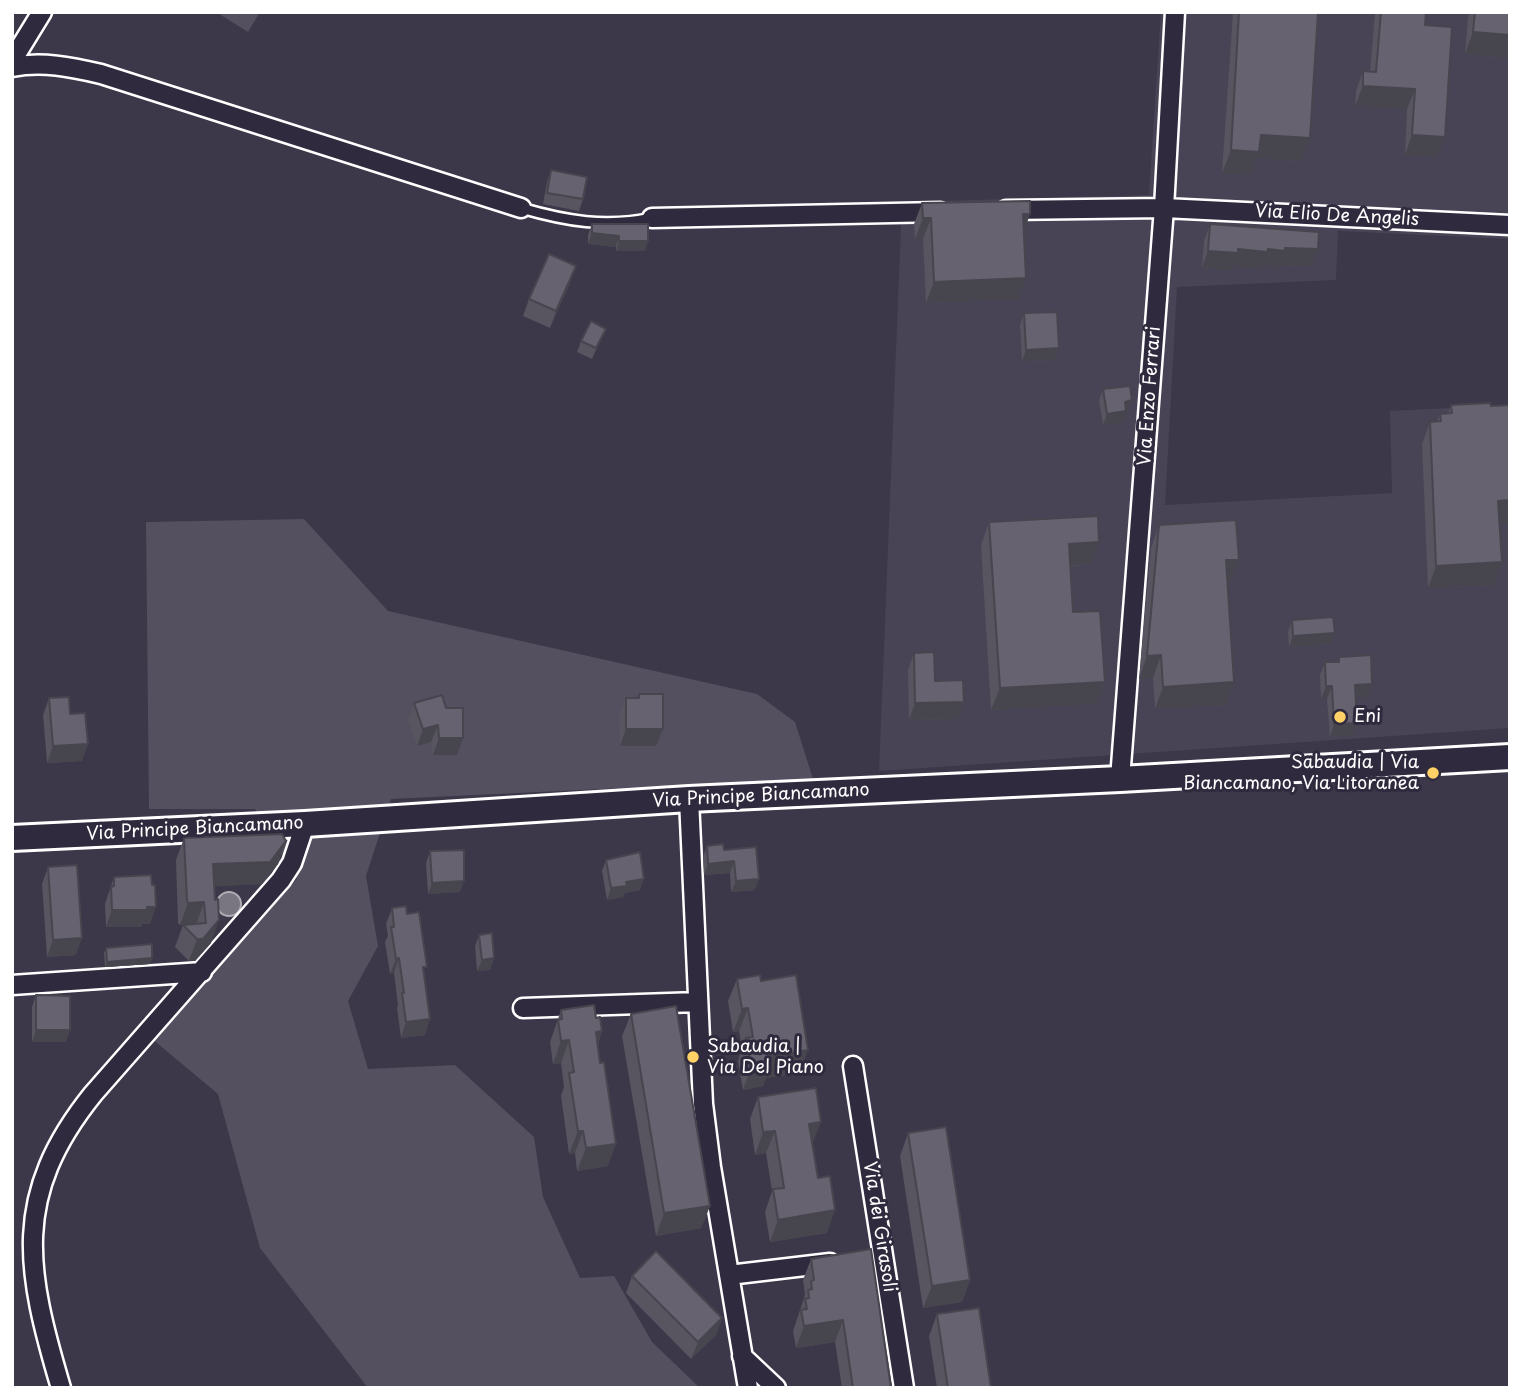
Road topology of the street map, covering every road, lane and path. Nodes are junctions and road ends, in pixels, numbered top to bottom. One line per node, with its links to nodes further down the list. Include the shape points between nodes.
1 (42, 12): 3 (street)
2 (1175, 12): 6 (street, Via Enzo Ferrari)
3 (12, 61)
4 (12, 67): 5 (street, via 58,65 101,74)
5 (521, 208): 9 (lane, via 595,225)
6 (1164, 208): 8 (street, Via Elio De Angelis); 10 (street, Via Elio De Angelis); 12 (street, Via Enzo Ferrari)
7 (957, 211): 9 (street)
8 (985, 211)
9 (652, 218)
10 (1510, 225)
11 (1510, 757): 12 (street, Via Principe Biancamano)
12 (1120, 779): 13 (street, Via Principe Biancamano)
13 (689, 799): 14 (street, Via Principe Biancamano); 19 (street)
14 (305, 824): 15 (street, Via Principe Biancamano); 16 (street, via 285,875)
15 (12, 838)
16 (202, 972): 17 (street); 21 (street)
17 (163, 976): 18 (street); 21 (street)
18 (12, 985)
19 (698, 1002): 20 (street); 24 (street, via 705,1124)
20 (523, 1008)
21 (169, 1009): 26 (street, via 78,1115 52,1155 40,1186 34,1280)
22 (853, 1066): 29 (street, Via dei Girasoli, via 877,1258)
23 (845, 1261): 24 (street)
24 (729, 1275): 25 (street)
25 (742, 1356): 27 (street); 28 (street)
26 (61, 1388)
27 (748, 1388)
28 (776, 1388)
29 (904, 1388)

